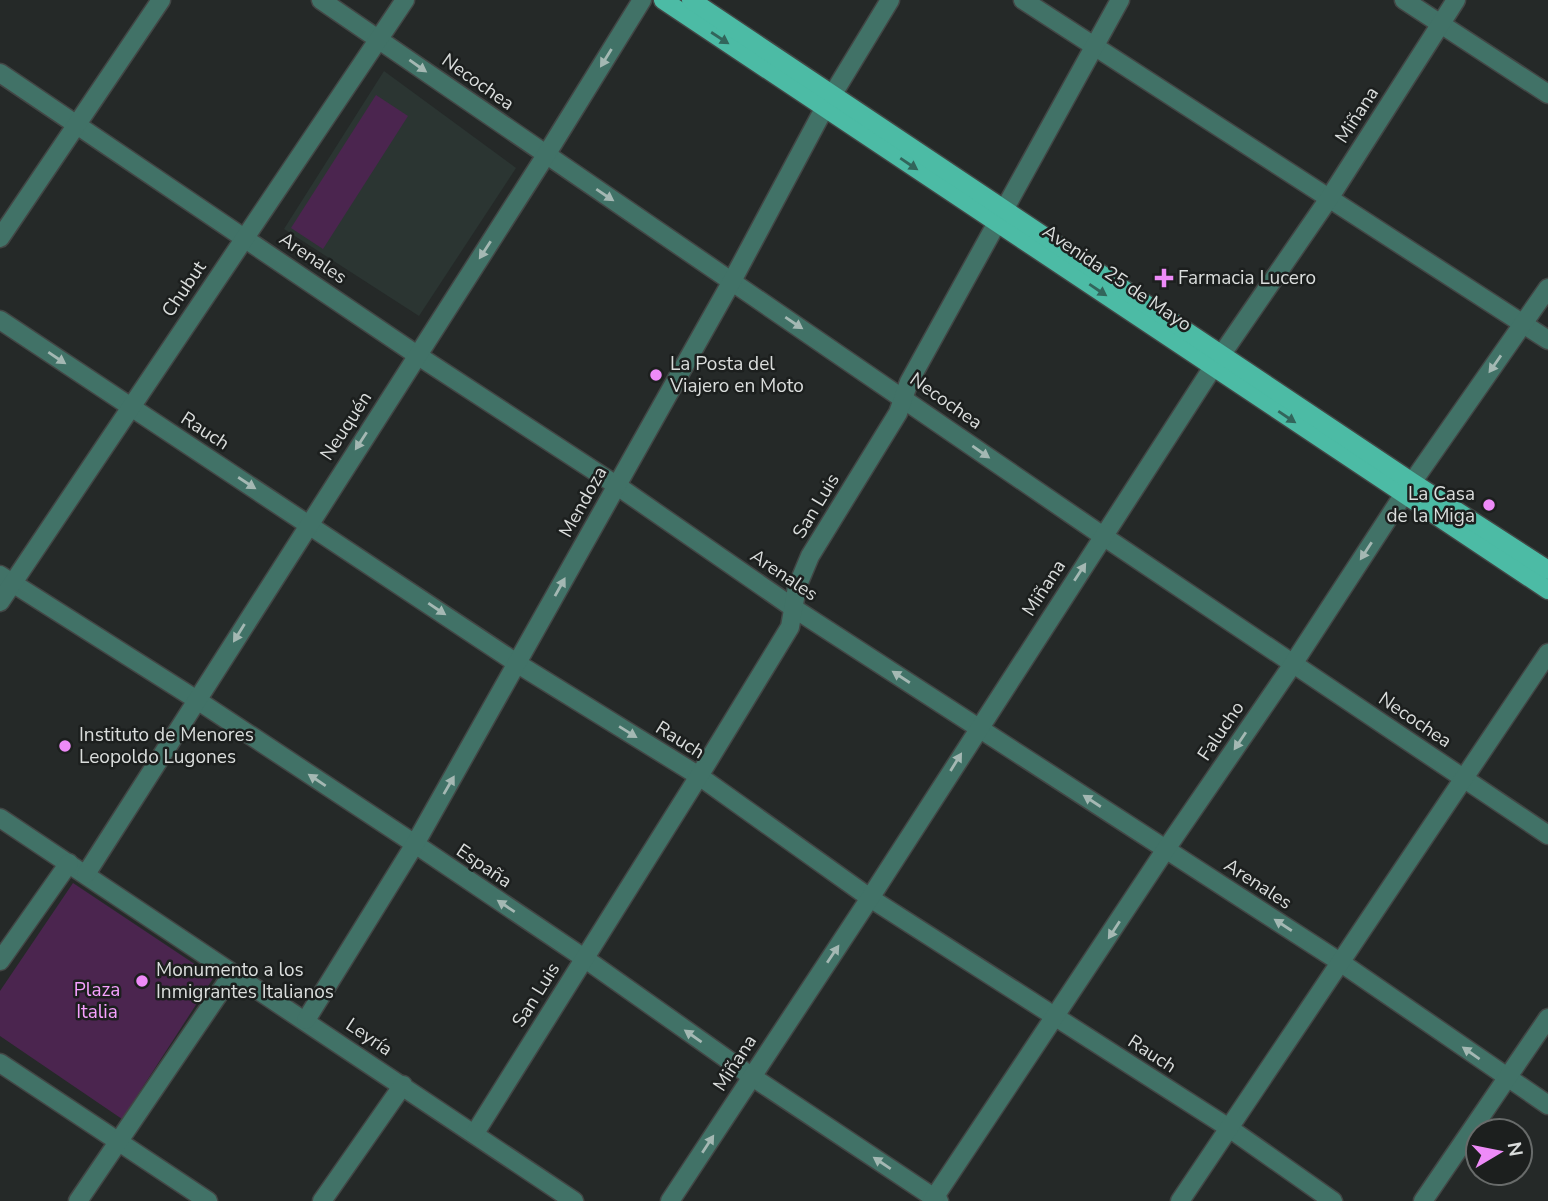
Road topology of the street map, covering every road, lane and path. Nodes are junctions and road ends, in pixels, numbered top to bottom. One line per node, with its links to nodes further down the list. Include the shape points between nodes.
1 (161, 0): 18 (street)
2 (321, 0): 13 (street, Necochea)
3 (405, 0): 13 (street, Chubut)
4 (642, 0): 19 (street, Neuquén, one-way to 19)
5 (663, 0): 17 (main road, Avenida 25 de Mayo, one-way to 17)
6 (691, 0): 17 (main road, Avenida 25 de Mayo)
7 (890, 0): 17 (street, Mendoza)
8 (1023, 0): 14 (street)
9 (1120, 0): 14 (street, San Luis)
10 (1404, 0): 12 (street)
11 (1456, 0): 12 (street, Miñana)
12 (1440, 24): 16 (street); 20 (street, Miñana)
13 (378, 38): 19 (street, Necochea, one-way to 19); 22 (street, Chubut)
14 (1093, 47): 20 (street); 21 (street, San Luis)
15 (0, 73): 18 (street, Arenales)
16 (1548, 94)
17 (829, 101): 21 (main road, Avenida 25 de Mayo); 24 (street, Mendoza)
18 (78, 124): 22 (street, Arenales); 23 (street)
19 (546, 155): 24 (street, Necochea, one-way to 24); 29 (street, Neuquén, one-way to 29)
20 (1330, 198): 27 (street); 30 (street, Miñana)
21 (1000, 214): 30 (main road, Avenida 25 de Mayo); 31 (street, San Luis)
22 (244, 237): 29 (street, Arenales); 32 (street, Chubut)
23 (0, 238)
24 (733, 281): 31 (street, Necochea, one-way to 31); 33 (street, Mendoza)
25 (1548, 288): 27 (street, Falucho)
26 (0, 320): 32 (street, Rauch, one-way to 32)
27 (1523, 324): 28 (street); 34 (street, Falucho, one-way to 34)
28 (1548, 340)
29 (417, 355): 33 (street, Arenales); 35 (street, Neuquén, one-way to 35)
30 (1217, 361): 34 (main road, Avenida 25 de Mayo); 36 (street, Miñana)
31 (903, 397): 36 (street, Necochea, one-way to 36); 41 (street, San Luis, via 898,413 810,556 797,587)
32 (131, 407): 35 (street, Rauch, one-way to 35); 38 (street, Chubut)
33 (616, 485): 41 (street, Arenales); 43 (street, Mendoza, one-way to 33)
34 (1408, 488): 37 (main road, Avenida 25 de Mayo); 39 (main road, Avenida 25 de Mayo); 44 (street, Falucho, one-way to 44)
35 (309, 523): 43 (street, Rauch, one-way to 43); 45 (street, Neuquén, one-way to 45)
36 (1103, 536): 44 (street, Necochea); 46 (street, Miñana, one-way to 36)
37 (1548, 570)
38 (6, 579): 40 (street, Chubut); 45 (street, España)
39 (1548, 590)
40 (0, 602)
41 (795, 609): 46 (street, Arenales, one-way to 41); 47 (street, San Luis, via 790,627)
42 (1548, 653): 48 (street)
43 (518, 664): 47 (street, Rauch, one-way to 47); 51 (street, Mendoza, one-way to 43)
44 (1293, 664): 48 (street, Necochea); 52 (street, Falucho, one-way to 52)
45 (197, 700): 51 (street, España, one-way to 45); 54 (street, Neuquén)
46 (978, 727): 52 (street, Arenales, one-way to 46); 55 (street, Miñana, one-way to 46)
47 (699, 776): 55 (street, Rauch); 56 (street, San Luis)
48 (1463, 778): 50 (street, Necochea); 58 (street)
49 (0, 818): 53 (street, Leyría)
50 (1548, 835)
51 (415, 844): 56 (street, España, one-way to 51); 62 (street, Mendoza)
52 (1166, 849): 58 (street, Arenales, one-way to 52); 60 (street, Falucho, one-way to 60)
53 (69, 863): 54 (street, Leyría); 57 (street)
54 (86, 874): 59 (street, Leyría)
55 (870, 898): 60 (street, Rauch); 64 (street, Miñana, one-way to 55)
56 (583, 958): 64 (street, España, one-way to 56); 69 (street, San Luis)
57 (0, 961)
58 (1340, 962): 65 (street, Arenales, one-way to 58); 68 (street)
59 (233, 973): 62 (street, Leyría); 70 (street)
60 (1056, 1017): 68 (street, Rauch); 71 (street, Falucho)
61 (1548, 1018): 65 (street)
62 (306, 1020): 66 (street, Leyría)
63 (0, 1063): 70 (street)
64 (751, 1076): 71 (street, España, one-way to 64); 76 (street, Miñana, one-way to 64)
65 (1507, 1078): 67 (street, Arenales); 79 (street)
66 (403, 1085): 69 (street, Leyría); 74 (street)
67 (1548, 1105)
68 (1229, 1128): 77 (street); 78 (street, Rauch)
69 (475, 1133): 75 (street, Leyría)
70 (119, 1140): 72 (street); 73 (street)
71 (935, 1200)
72 (78, 1201)
73 (208, 1201)
74 (322, 1201)
75 (574, 1201)
76 (670, 1201)
77 (1180, 1201)
78 (1334, 1201)
79 (1423, 1201)

